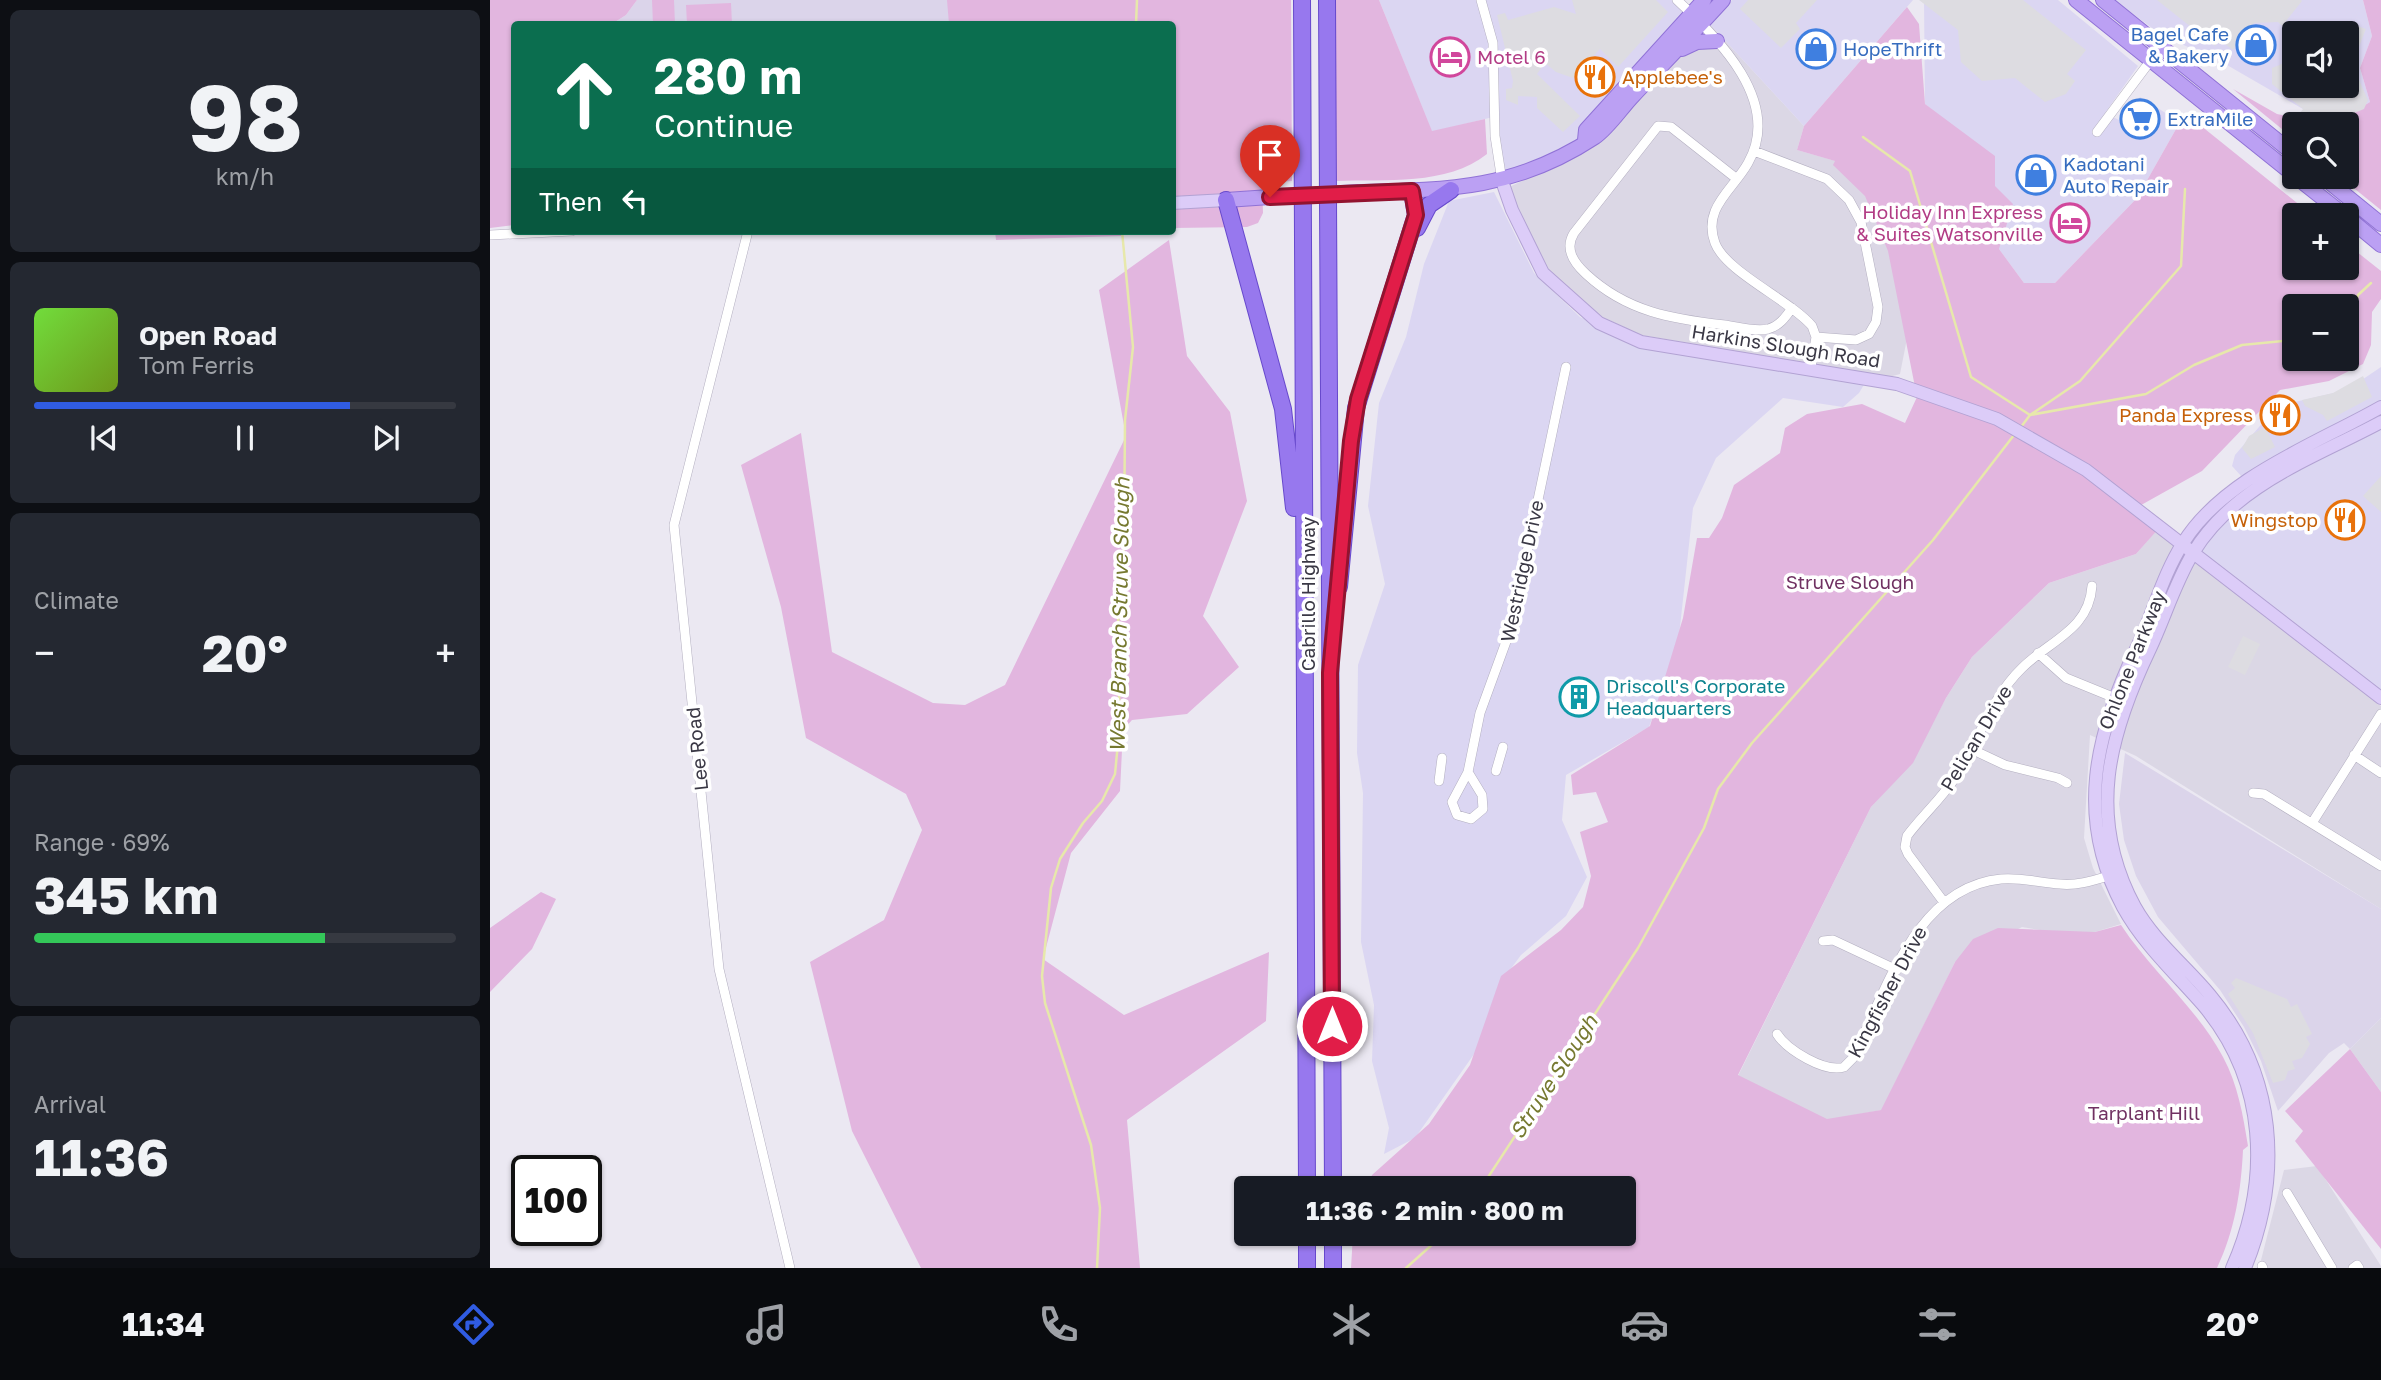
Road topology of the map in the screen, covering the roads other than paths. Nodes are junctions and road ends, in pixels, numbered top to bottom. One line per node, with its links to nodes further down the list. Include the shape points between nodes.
1 (1302, 0): 44 (highway, Cabrillo Highway)
2 (1327, 0): 46 (highway, Cabrillo Highway)
3 (1481, 0): 20 (street, via 1493,43 1495,136)
4 (1677, 0): 9 (street)
5 (1704, 0): 9 (main road)
6 (1723, 0): 9 (main road)
7 (2076, 0): 13 (main road)
8 (2103, 0): 11 (main road)
9 (1695, 19): 10 (street); 12 (main road); 15 (main road, via 1586,130)
10 (1717, 41): 12 (main road, via 1697,42); 17 (street, via 1736,63 1750,93 1758,128)
11 (2162, 47): 13 (street); 16 (main road)
12 (1674, 52): 15 (main road, via 1594,137)
13 (2151, 60): 14 (street); 18 (main road)
14 (2097, 132)
15 (1585, 140): 20 (main road)
16 (2282, 144)
17 (1754, 151): 19 (street); 36 (street, via 1827,178 1846,195 1861,222 1878,307 1876,322 1869,334 1856,340)
18 (2282, 166)
19 (1737, 179): 34 (street, via 1713,214 1715,243 1726,258); 34 (street, via 1671,127 1658,126 1574,233 1569,242 1571,256 1611,295 1662,316 1760,330 1778,324)
20 (1502, 181): 23 (main road); 37 (main road, Harkins Slough Road, via 1543,273 1599,323 1641,342)
21 (2311, 189): 27 (main road)
22 (2338, 189): 28 (main road)
23 (1451, 190): 24 (main road); 35 (highway, via 1429,205 1420,219)
24 (1412, 191): 25 (main road, bridge); 35 (highway, via 1416,215)
25 (1226, 200): 26 (main road); 44 (highway, via 1285,420)
26 (1176, 203)
27 (2329, 203)
28 (2381, 224)
29 (2359, 227): 33 (main road)
30 (511, 234): 31 (street)
31 (490, 235)
32 (747, 235): 71 (street, Lee Road, via 674,525 719,969)
33 (2381, 245)
34 (1792, 308): 36 (street, via 1809,323)
35 (1387, 313): 46 (highway, via 1353,419)
36 (1816, 337): 37 (street)
37 (1811, 367): 41 (main road, Harkins Slough Road, via 1897,384 1966,407 2087,470)
38 (1566, 368): 55 (street, Westridge Drive, via 1511,628 1480,713)
39 (2381, 407): 41 (main road, Ohlone Parkway, via 2248,479 2225,496)
40 (2381, 422): 42 (main road, Ohlone Parkway, via 2255,487)
41 (2183, 542): 42 (main road, Harkins Slough Road); 48 (main road, Ohlone Parkway, via 2165,576)
42 (2194, 551): 47 (main road, Harkins Slough Road); 48 (main road, Ohlone Parkway)
43 (2092, 586): 45 (street, Pelican Drive, via 2091,604 2082,618)
44 (1305, 638): 67 (highway, Cabrillo Highway)
45 (2038, 653): 48 (street, via 2066,678); 51 (street, Pelican Drive, via 2003,689)
46 (1330, 673): 68 (highway, Cabrillo Highway)
47 (2381, 698)
48 (2119, 700): 62 (main road, Ohlone Parkway, via 2108,784)
49 (2381, 714): 52 (street)
50 (1503, 747): 54 (street)
51 (1971, 749): 58 (street, via 2005,765); 63 (street, Pelican Drive, via 1949,787 1906,839 1908,854)
52 (2354, 755): 56 (street); 60 (street)
53 (1442, 758): 57 (street)
54 (1496, 771)
55 (1468, 772): 55 (street, Westridge Drive, via 1452,802 1457,815 1471,819 1484,802)
56 (2381, 773)
57 (1439, 781)
58 (2067, 783)
59 (2253, 793): 60 (street, via 2264,794)
60 (2312, 823): 61 (street)
61 (2381, 866)
62 (2115, 874): 63 (street, Kingfisher Drive, via 2062,885 2001,878 1963,889); 73 (main road, Ohlone Parkway, via 2140,934 2213,1018 2248,1082 2259,1138 2253,1209); 74 (main road, Ohlone Parkway, via 2141,915 2227,1018 2257,1077 2268,1126 2270,1167 2263,1220)
63 (1943, 901): 65 (street, Kingfisher Drive, via 1924,920)
64 (1823, 941): 65 (street, via 1833,940)
65 (1897, 970): 66 (street, Kingfisher Drive, via 1844,1068 1828,1067 1783,1044)
66 (1777, 1034)
67 (1307, 1176)
68 (1333, 1176)
69 (2287, 1193): 75 (street)
70 (1333, 1246): 72 (highway)
71 (790, 1268)
72 (1333, 1268)
73 (2232, 1268)
74 (2245, 1268)
75 (2332, 1268)
76 (2353, 1268): 77 (street)
77 (2359, 1268)

